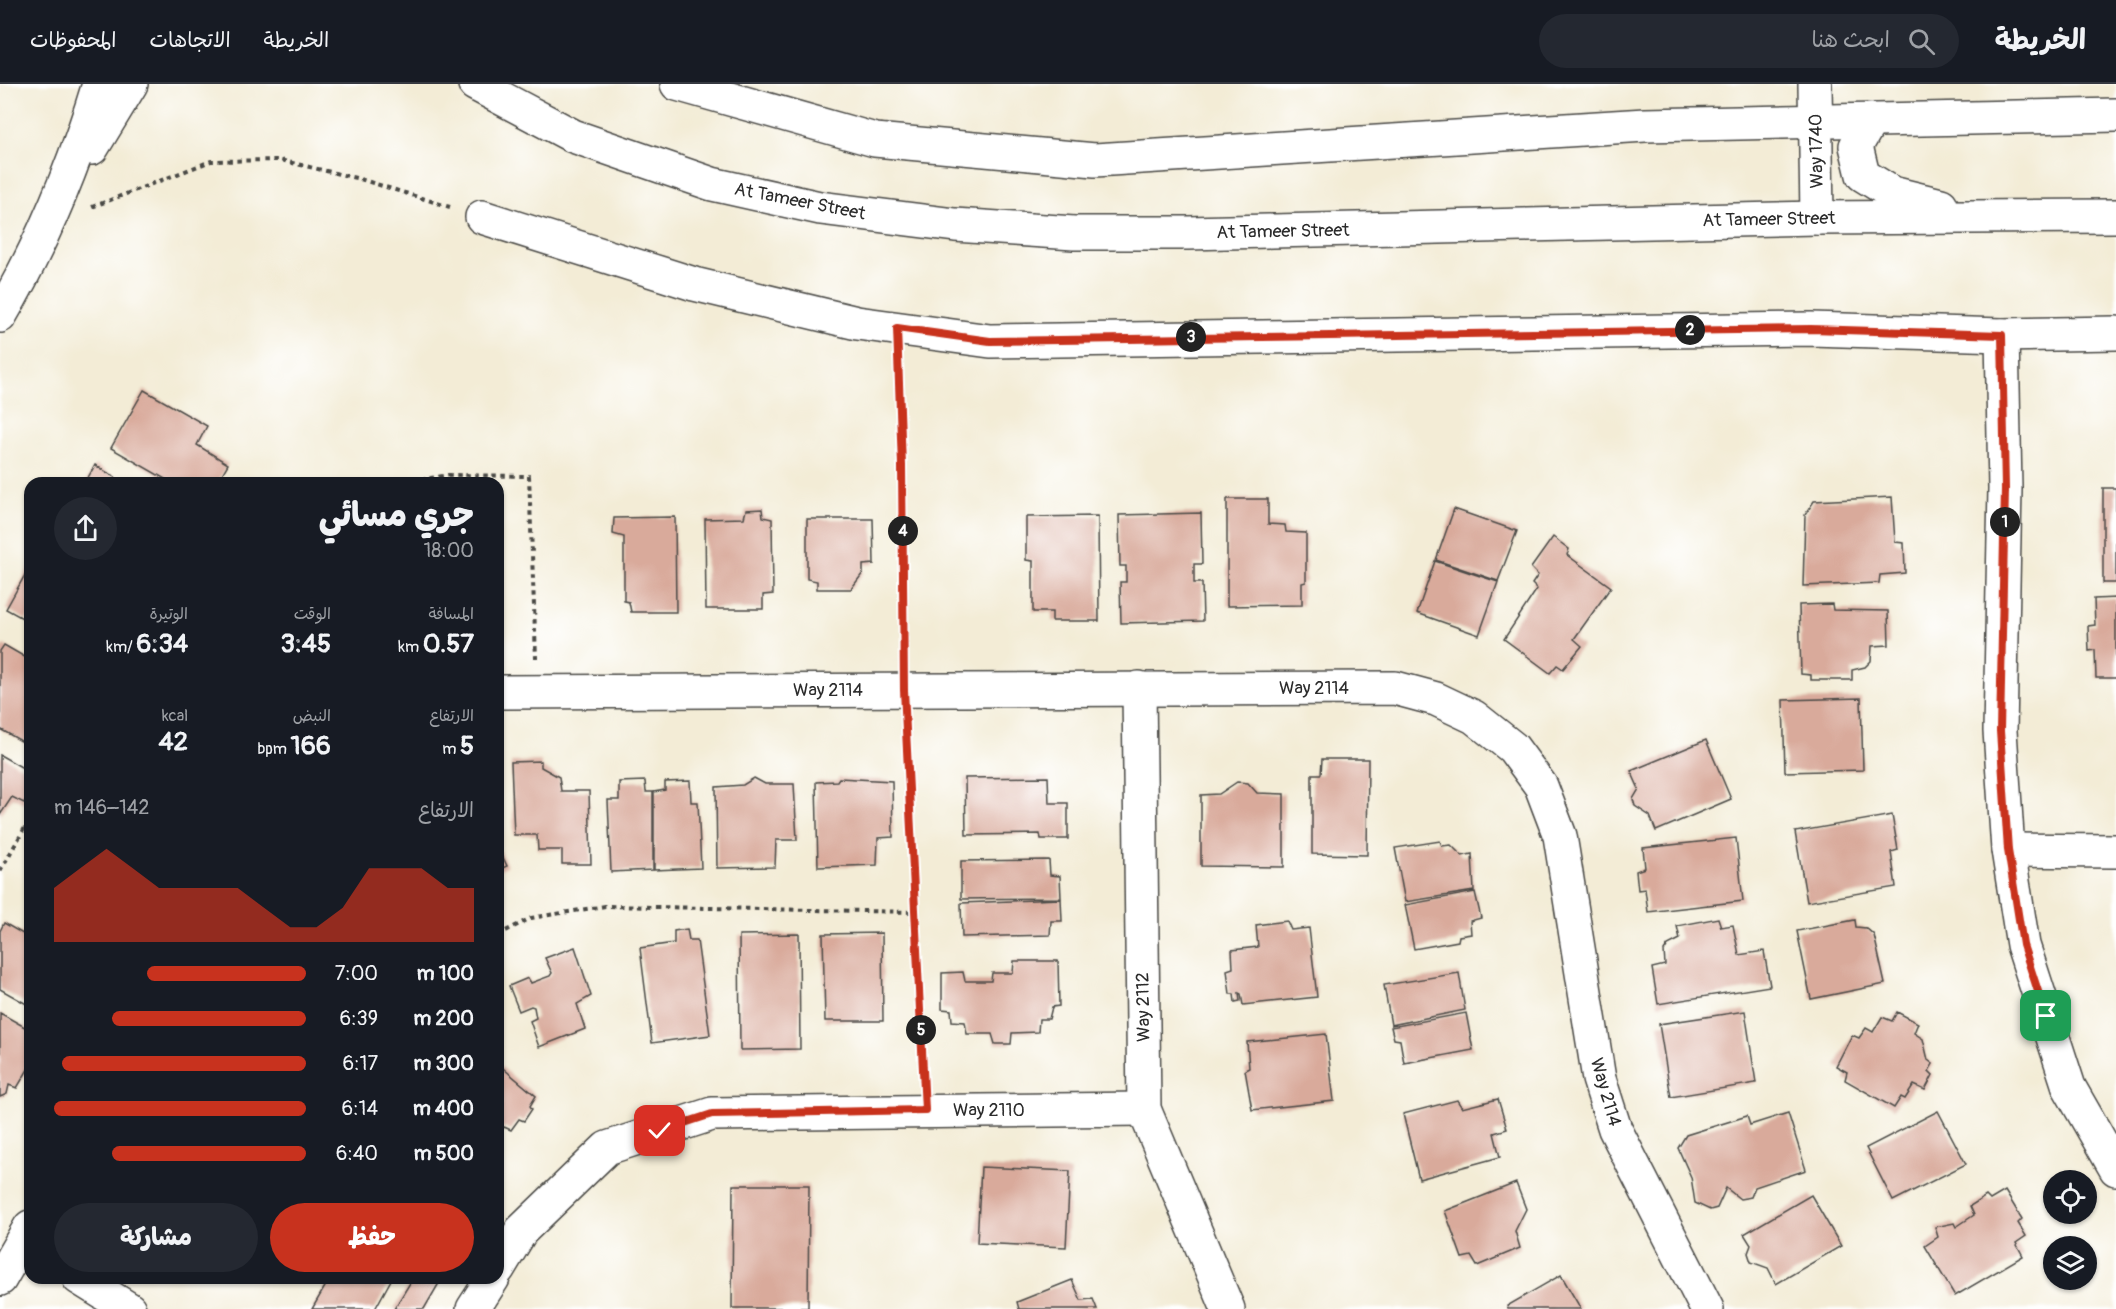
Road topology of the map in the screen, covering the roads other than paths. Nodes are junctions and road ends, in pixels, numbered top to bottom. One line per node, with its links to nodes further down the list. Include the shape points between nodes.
1 (99, 84): 13 (street)
2 (131, 84): 13 (street)
3 (475, 84): 12 (street, At Tameer Street, via 573,136 712,184 820,208 955,225 1074,233 1188,233)
4 (677, 84): 8 (street, via 875,140 1095,160 1645,126)
5 (1815, 84): 8 (street, Way 1740)
6 (2116, 115): 7 (street)
7 (1870, 120): 8 (street); 11 (street, via 1856,146 1863,175 1892,193 1929,200)
8 (1816, 121): 12 (street, Way 1740)
9 (2116, 216): 11 (street, At Tameer Street)
10 (482, 217): 16 (street, via 694,284 857,322 990,341 1811,329)
11 (1974, 217): 12 (street, At Tameer Street)
12 (1817, 218)
13 (46, 224): 14 (street)
14 (2, 308)
15 (2116, 333): 16 (street)
16 (2002, 335): 19 (street, via 2005,489 2000,731)
17 (1138, 688): 18 (street, Way 2114); 21 (street, Way 2112); 31 (street, Way 2114, via 1395,688 1436,699 1474,717 1513,748 1541,786 1560,836 1599,1079 1616,1129)
18 (504, 692)
19 (2008, 850): 20 (street); 22 (street, via 2023,945 2069,1087)
20 (2116, 851)
21 (1144, 1109): 24 (street, Way 2110, via 712,1114 607,1148 521,1231); 30 (street, Way 2112)
22 (2116, 1169)
23 (24, 1243): 25 (street)
24 (504, 1259)
25 (0, 1279)
26 (89, 1284): 28 (street)
27 (489, 1284): 29 (street)
28 (129, 1309)
29 (473, 1309)
30 (1228, 1309)
31 (1707, 1309)

